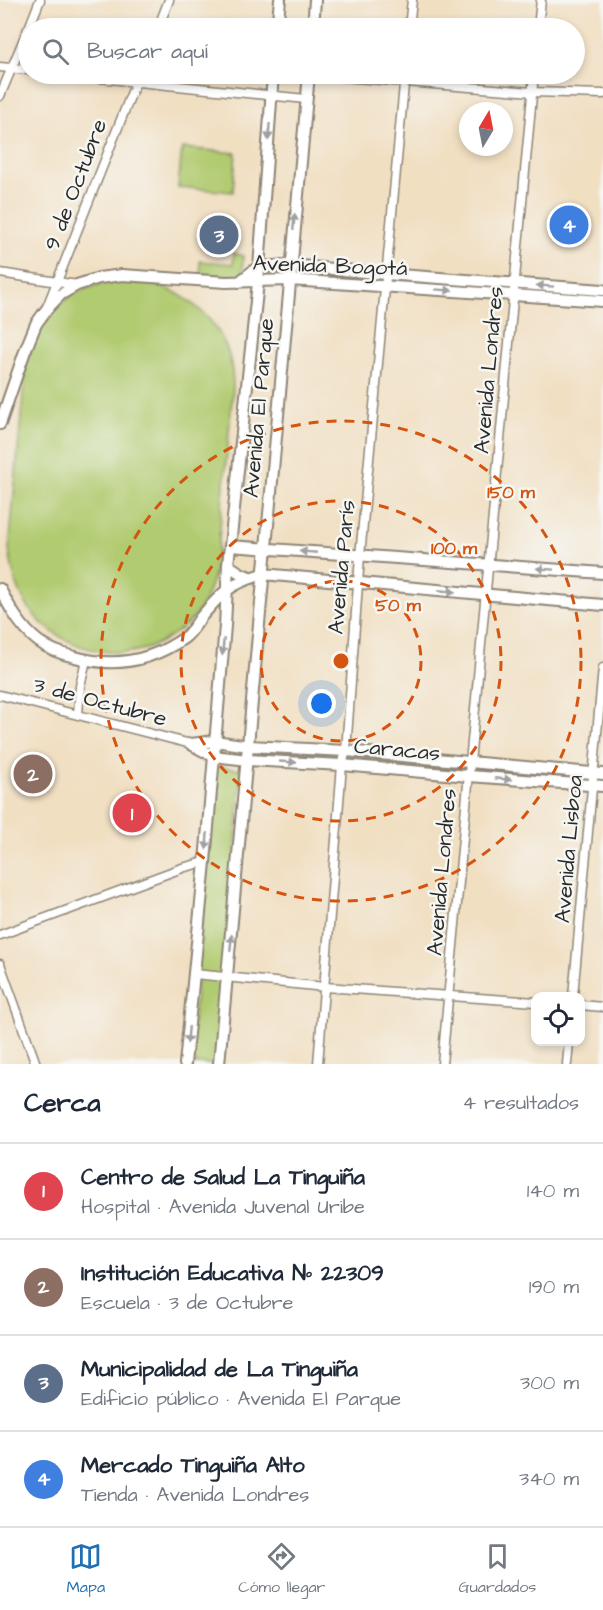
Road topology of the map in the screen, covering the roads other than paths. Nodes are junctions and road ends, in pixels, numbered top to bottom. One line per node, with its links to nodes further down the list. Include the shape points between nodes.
1 (40, 0): 7 (street)
2 (169, 0): 8 (street)
3 (280, 0): 9 (street)
4 (315, 0): 10 (street)
5 (412, 0): 11 (street)
6 (541, 0): 12 (street)
7 (33, 18)
8 (162, 18)
9 (278, 18)
10 (314, 18)
11 (410, 18)
12 (539, 18)
13 (18, 54): 15 (street)
14 (0, 67): 15 (street)
15 (12, 68): 16 (street); 27 (street)
16 (18, 69)
17 (135, 84): 34 (street, 9 de Octubre)
18 (185, 84): 26 (street)
19 (273, 84): 26 (street, Avenida El Parque)
20 (307, 84): 28 (street, Avenida El Parque)
21 (403, 84): 32 (street, Avenida París)
22 (459, 84): 24 (street)
23 (533, 84): 24 (street, Avenida Londres)
24 (532, 92): 25 (street); 39 (street, Avenida Londres)
25 (603, 94)
26 (272, 95): 28 (street); 30 (street, Avenida El Parque, one-way to 30)
27 (0, 96)
28 (306, 99): 29 (street, Avenida El Parque, one-way to 28)
29 (294, 266): 30 (street, Avenida Bogotá); 32 (street, Avenida Bogotá); 33 (street, Avenida El Parque)
30 (258, 267): 35 (street); 36 (street, Avenida El Parque)
31 (0, 273): 34 (street)
32 (386, 274): 38 (street, Avenida París); 39 (street, Avenida Bogotá)
33 (290, 280): 36 (street, Avenida Bogotá); 38 (street, Avenida Bogotá); 45 (street, Avenida El Parque)
34 (57, 281): 37 (street); 42 (street, 9 de Octubre)
35 (239, 282): 36 (street, Avenida Bogotá); 37 (street, Avenida Bogotá, via 122,275)
36 (258, 282): 44 (street, Avenida El Parque)
37 (77, 285): 42 (street, Avenida Bogotá)
38 (385, 286): 39 (street, Avenida Bogotá, one-way to 39); 46 (street, Avenida París)
39 (514, 290): 40 (street, Avenida Bogotá, one-way to 39); 41 (street, Avenida Bogotá); 48 (street, Avenida Londres)
40 (603, 290)
41 (603, 301)
42 (46, 310): 43 (street, Avenida Bogotá, via 25,351)
43 (0, 424)
44 (230, 546): 45 (street); 47 (street, Avenida El Parque)
45 (266, 548): 46 (street, one-way to 45); 50 (street, Avenida El Parque)
46 (360, 556): 48 (street); 52 (street, Avenida París)
47 (228, 565): 51 (street); 53 (street, Avenida El Parque)
48 (488, 565): 49 (street, one-way to 48); 55 (street, Avenida Londres)
49 (603, 573)
50 (263, 574): 51 (street); 52 (street); 65 (street, Avenida El Parque)
51 (252, 578): 53 (street)
52 (358, 582): 55 (street, one-way to 55); 66 (street, Avenida París)
53 (227, 588): 57 (street); 58 (street, Avenida El Parque)
54 (0, 589): 59 (street, via 19,622 37,640 65,655)
55 (486, 594): 56 (street); 69 (street, Avenida Londres)
56 (603, 604)
57 (201, 617): 58 (street, via 218,620); 59 (street, via 186,637 144,658 105,663)
58 (225, 626): 63 (street, Avenida El Parque, one-way to 63)
59 (86, 660): 62 (street)
60 (603, 668): 71 (street, Avenida Lisboa)
61 (0, 695): 62 (street, 3 de Octubre)
62 (78, 715): 64 (street, 3 de Octubre)
63 (215, 741): 64 (street); 65 (street); 67 (street, Avenida El Parque)
64 (191, 744): 67 (street, Caracas)
65 (249, 746): 66 (street); 68 (street, Avenida El Parque)
66 (346, 751): 69 (street); 70 (street, Avenida París)
67 (213, 756): 68 (street, Caracas); 74 (street, Avenida El Parque, one-way to 74)
68 (248, 760): 70 (street, Caracas, one-way to 70); 78 (street, Avenida El Parque, one-way to 68)
69 (470, 762): 71 (street); 72 (street, Avenida Londres)
70 (342, 765): 72 (street, Caracas); 79 (street, Avenida París)
71 (598, 773): 73 (street, Avenida Lisboa)
72 (469, 776): 73 (street, Caracas, one-way to 73); 81 (street, Avenida Londres)
73 (598, 786): 80 (street, Avenida Lisboa)
74 (205, 862): 75 (street); 77 (street, Avenida El Parque)
75 (0, 935)
76 (0, 964): 86 (street)
77 (194, 974): 78 (street); 87 (street, Avenida El Parque, one-way to 87)
78 (227, 978): 79 (street); 88 (street, Avenida El Parque)
79 (325, 987): 81 (street); 89 (street, Avenida París)
80 (573, 992)
81 (448, 997): 82 (street); 90 (street, Avenida Londres)
82 (531, 1002)
83 (585, 1005): 84 (street)
84 (603, 1007)
85 (569, 1046): 91 (street)
86 (36, 1064)
87 (185, 1064)
88 (219, 1064)
89 (318, 1064)
90 (442, 1064)
91 (567, 1064)

